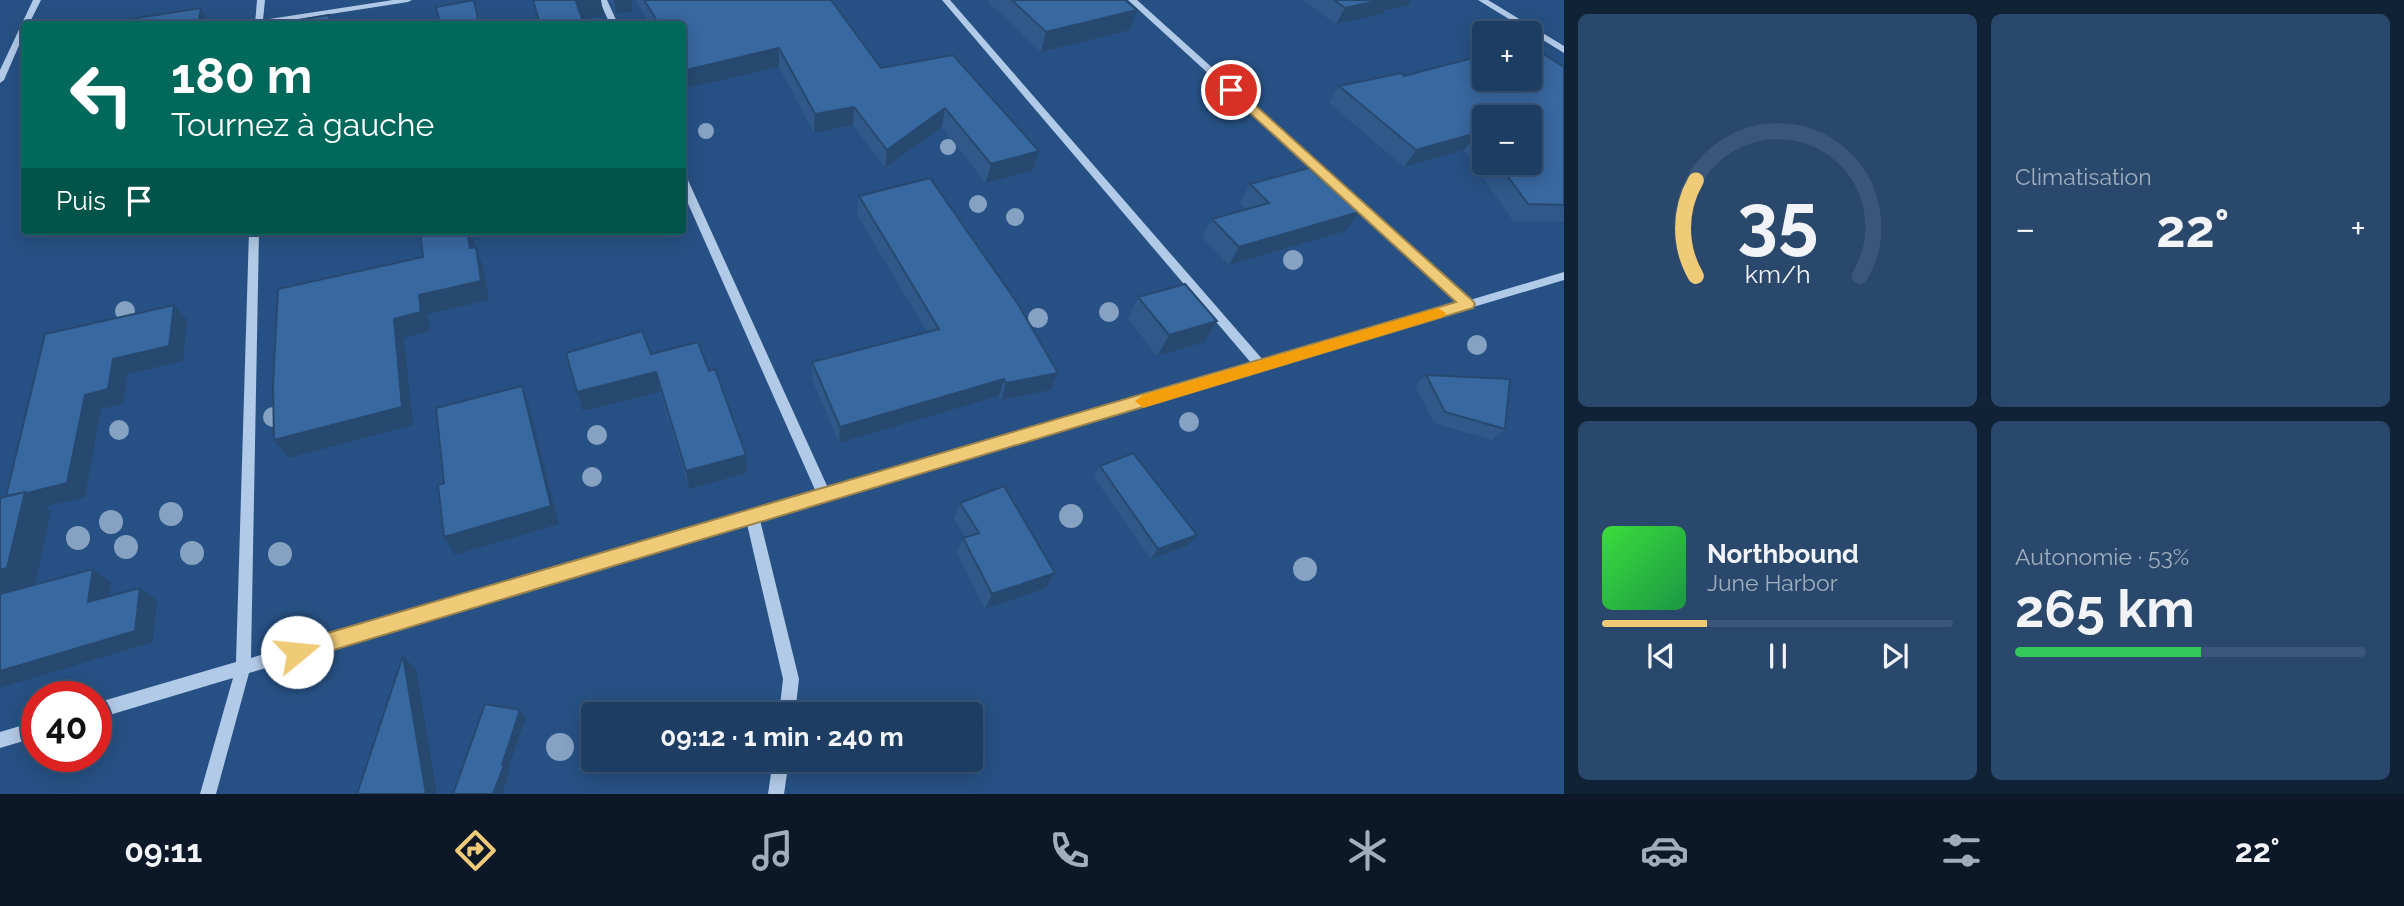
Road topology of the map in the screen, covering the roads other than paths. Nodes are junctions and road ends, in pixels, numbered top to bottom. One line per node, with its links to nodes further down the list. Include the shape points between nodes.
1 (37, 0): 8 (street)
2 (261, 0): 9 (street)
3 (408, 0): 10 (street)
4 (603, 0): 11 (street)
5 (946, 0): 19 (street)
6 (1132, 0): 18 (street)
7 (1482, 0): 13 (street)
8 (27, 21)
9 (260, 21)
10 (278, 21)
11 (613, 21)
12 (21, 34): 14 (street)
13 (1564, 50)
14 (0, 80)
15 (686, 187): 20 (street)
16 (254, 235): 22 (street)
17 (1564, 276): 18 (street)
18 (1468, 304): 19 (street)
19 (1261, 366): 20 (street)
20 (824, 495): 21 (street)
21 (752, 516): 22 (street); 23 (street, via 791,679)
22 (243, 668): 24 (street); 28 (street)
23 (788, 702)
24 (112, 706)
25 (21, 734): 26 (street)
26 (0, 740)
27 (779, 772): 29 (street)
28 (208, 794)
29 (776, 794)

